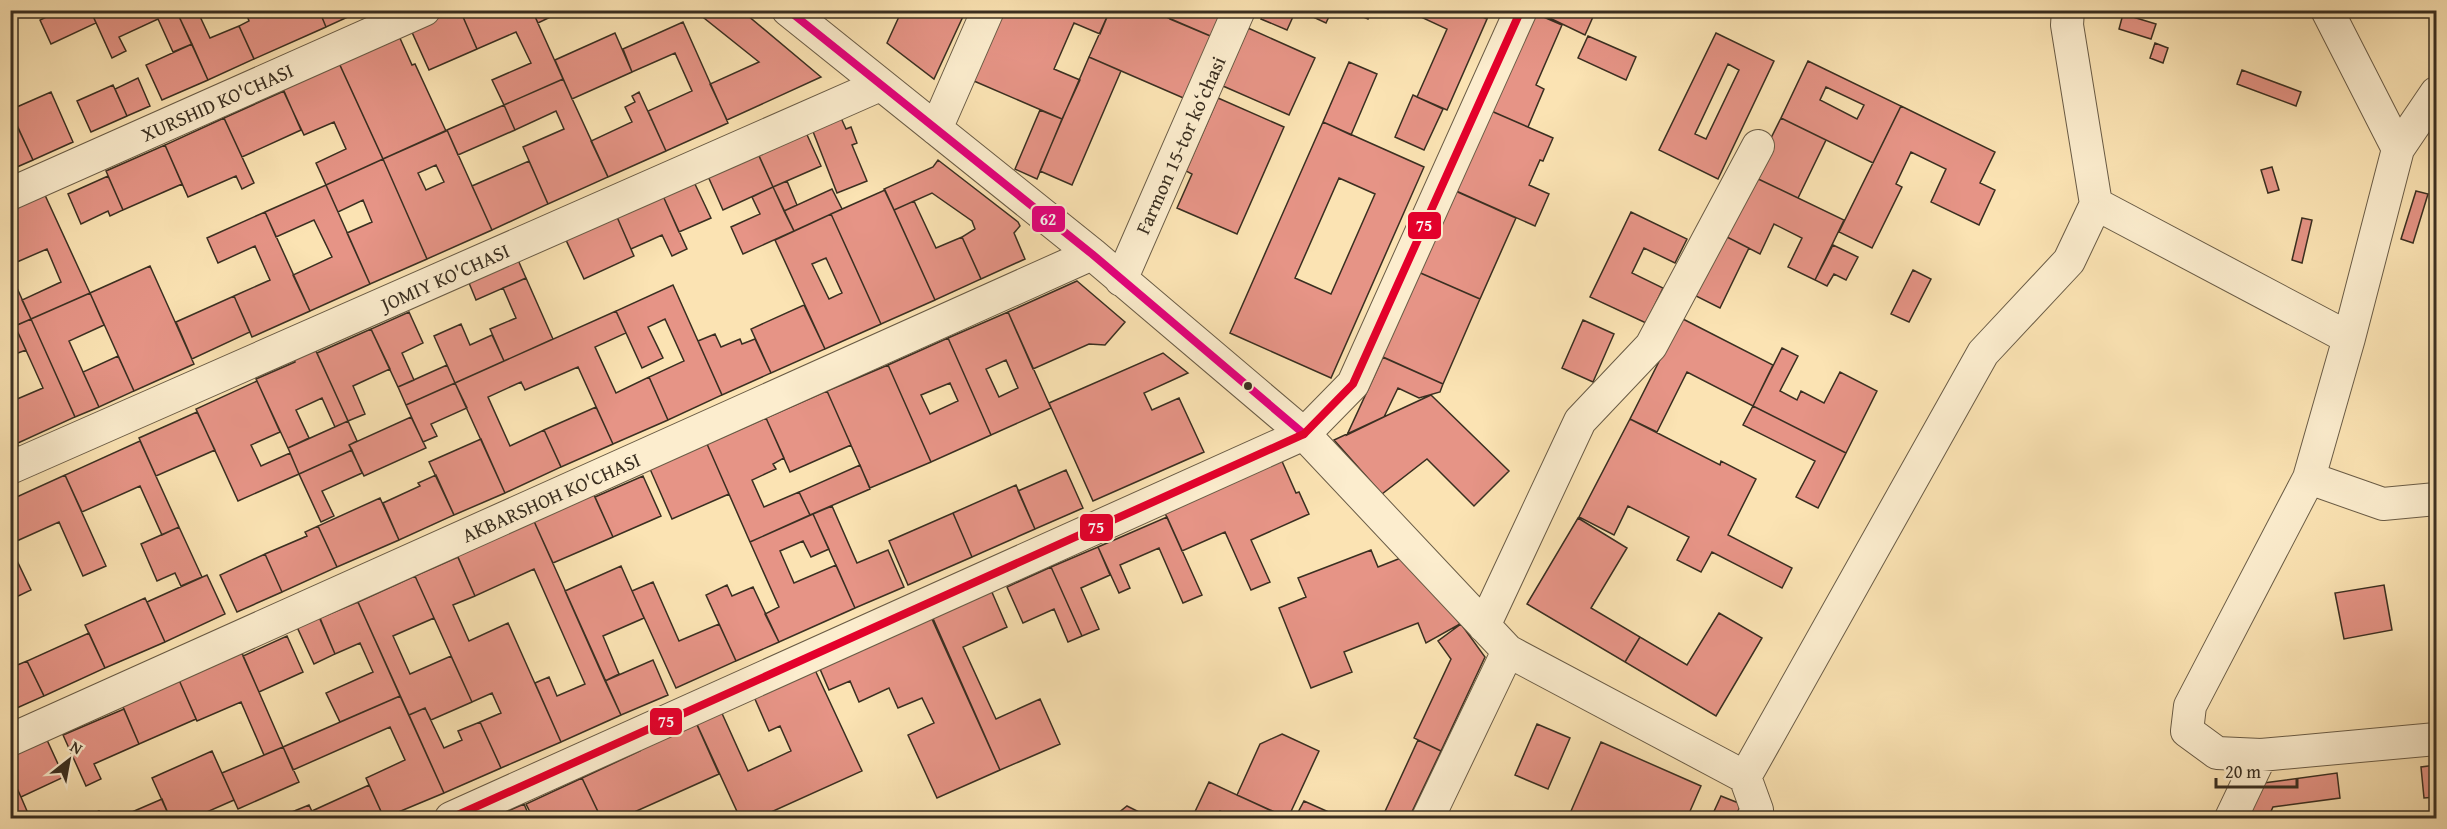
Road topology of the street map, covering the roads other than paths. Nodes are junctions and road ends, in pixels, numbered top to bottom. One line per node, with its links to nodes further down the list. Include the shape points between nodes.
1 (424, 10): 13 (street, XURSHID KO'CHASI)
2 (788, 10): 8 (street)
3 (988, 10): 10 (street)
4 (1239, 10): 16 (street, Farmon 15-tor koʻchasi)
5 (1521, 10): 18 (street, via 1353,384)
6 (2068, 10): 14 (street, via 2067,25)
7 (2327, 10): 12 (street)
8 (880, 85): 10 (street); 19 (street, JOMIY KO'CHASI)
9 (2436, 93): 12 (street)
10 (936, 129): 15 (street)
11 (1758, 146): 22 (street, via 1651,346 1580,422)
12 (2398, 149): 17 (street)
13 (10, 194)
14 (2096, 204): 17 (street); 27 (street, via 2069,261 1983,353)
15 (1092, 254): 16 (street); 25 (street, AKBARSHOH KO'CHASI)
16 (1122, 280): 18 (street)
17 (2349, 338): 20 (street)
18 (1304, 434): 22 (street); 28 (street)
19 (10, 468)
20 (2309, 478): 21 (street, via 2383,504); 26 (street, via 2190,706 2187,731 2217,753)
21 (2436, 499)
22 (1484, 626): 23 (street)
23 (1508, 651): 27 (street); 29 (street)
24 (2436, 739): 26 (street)
25 (10, 740)
26 (2261, 755): 31 (street)
27 (1745, 777): 30 (street, via 1757,810)
28 (451, 819)
29 (1428, 819)
30 (1753, 819)
31 (2231, 819)

